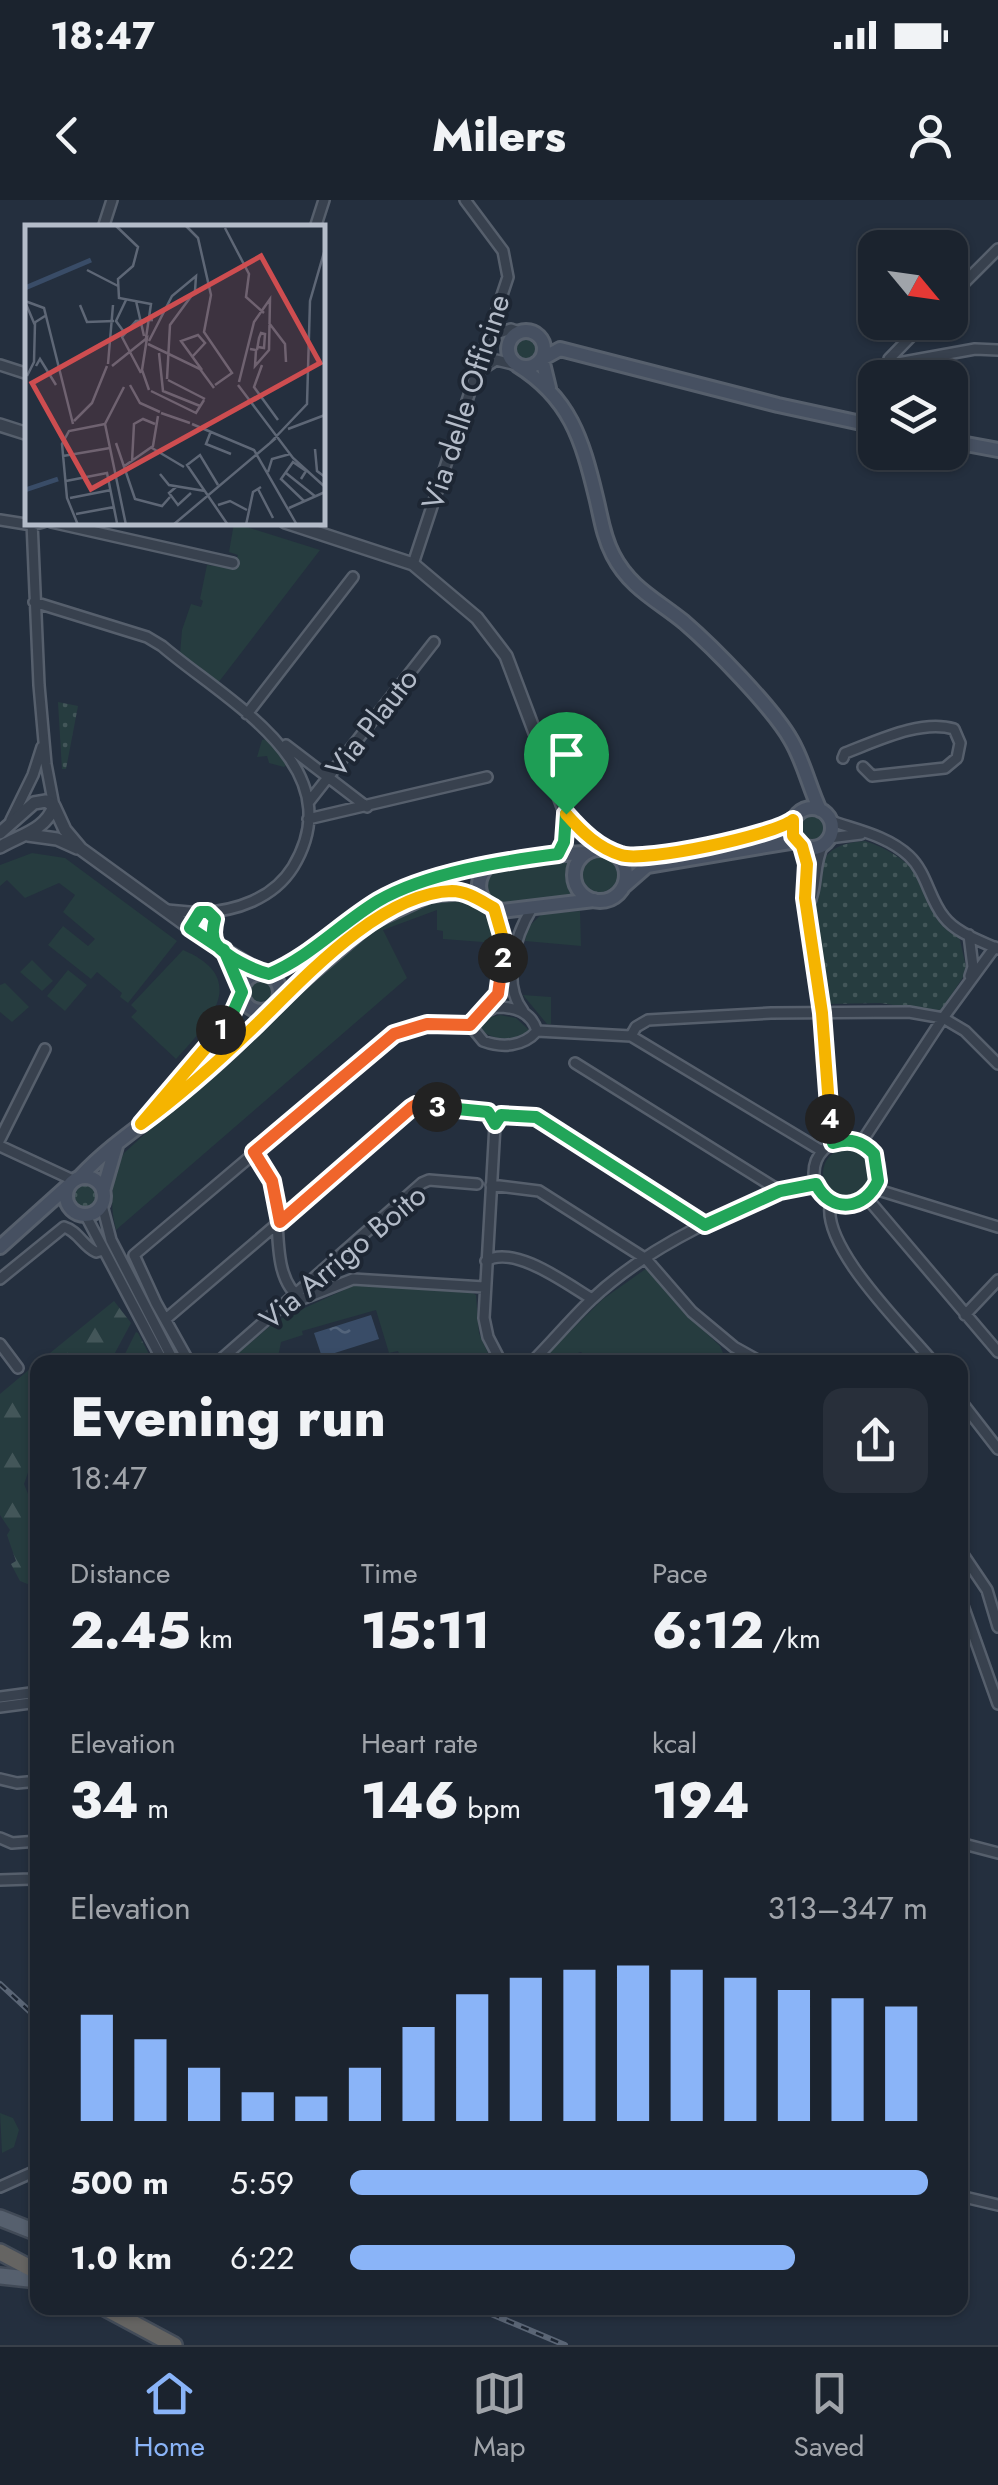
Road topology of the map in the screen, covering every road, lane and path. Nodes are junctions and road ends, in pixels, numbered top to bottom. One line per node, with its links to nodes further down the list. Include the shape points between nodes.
1 (112, 200): 4 (street)
2 (324, 200): 5 (street)
3 (465, 200): 8 (street, Via delle Officine, via 503,250 508,278)
4 (103, 225)
5 (316, 225)
6 (998, 249): 7 (street)
7 (968, 279)
8 (497, 313): 9 (street); 11 (street, Via delle Officine)
9 (515, 330): 10 (main road); 11 (street); 18 (main road, via 508,345)
10 (539, 336): 14 (main road); 15 (main road)
11 (488, 340): 18 (street); 21 (street, Via delle Officine)
12 (907, 340): 16 (street)
13 (998, 350): 17 (street)
14 (575, 352): 15 (main road, via 560,349); 23 (main road)
15 (542, 358): 18 (main road, via 533,366); 22 (main road)
16 (888, 360)
17 (914, 360)
18 (511, 363): 21 (street, via 489,362); 22 (main road)
19 (0, 364): 20 (street)
20 (25, 373)
21 (475, 378): 34 (street, Via delle Officine)
22 (550, 390): 43 (main road, via 578,432 603,534 624,574 684,622 763,703 789,735)
23 (858, 422)
24 (0, 425): 25 (street)
25 (25, 433)
26 (968, 444): 27 (main road)
27 (998, 450)
28 (0, 520): 29 (street)
29 (25, 522)
30 (36, 525): 36 (street)
31 (64, 525): 33 (street)
32 (295, 525): 34 (street)
33 (232, 563)
34 (412, 564): 50 (street, via 477,618 506,656)
35 (353, 577): 38 (street)
36 (34, 602): 38 (street, via 147,637); 40 (street)
37 (434, 642): 44 (street, Via Plauto)
38 (246, 714): 39 (street)
39 (275, 737): 44 (street); 46 (street, via 298,770)
40 (44, 740): 47 (street); 54 (street)
41 (842, 758): 42 (street, via 938,724 954,729 960,743 957,758 945,768 872,776)
42 (863, 767)
43 (805, 774): 49 (main road); 51 (main road)
44 (329, 777): 46 (street, Via Plauto); 48 (street)
45 (487, 777): 48 (street)
46 (308, 803): 52 (street)
47 (54, 806): 54 (street, via 34,803); 56 (street, via 50,818); 61 (street)
48 (367, 807): 52 (street)
49 (820, 810): 51 (main road); 53 (main road)
50 (566, 814): 60 (street); 62 (street)
51 (796, 816): 58 (main road, via 792,831); 64 (main road, via 773,832 643,858)
52 (308, 820): 70 (street, via 287,876 274,890)
53 (831, 821): 55 (street); 57 (main road)
54 (4, 829)
55 (849, 832): 57 (street); 76 (street, via 886,839 907,854 943,917)
56 (24, 835): 59 (street); 61 (street)
57 (826, 842): 58 (main road, via 812,848); 69 (street, via 815,861)
58 (799, 843): 66 (main road, via 647,866); 69 (street)
59 (0, 847)
60 (602, 848): 63 (main road); 64 (main road)
61 (80, 849): 72 (street)
62 (558, 854): 63 (main road); 65 (main road)
63 (585, 854): 67 (main road, via 574,875 580,891)
64 (617, 855): 66 (main road, via 626,870)
65 (489, 864): 68 (main road, via 478,887); 79 (main road, via 380,900 300,959)
66 (623, 887): 67 (main road, via 608,900)
67 (594, 900): 71 (main road)
68 (490, 906): 71 (main road); 82 (main road, via 450,891 398,907 371,922); 83 (street, via 504,948 498,994)
69 (808, 906): 84 (street)
70 (234, 908): 73 (street); 74 (street)
71 (532, 908): 85 (street, via 515,942 514,993)
72 (166, 910): 73 (street); 75 (street)
73 (204, 912): 74 (street); 75 (street)
74 (214, 923): 77 (street)
75 (190, 928): 77 (street)
76 (968, 935): 78 (street); 80 (street, via 973,967)
77 (220, 948): 79 (street); 81 (street)
78 (996, 948): 80 (street)
79 (266, 974): 81 (main road, via 249,978); 82 (main road, via 279,984)
80 (966, 986): 86 (street)
81 (242, 994): 82 (main road, via 253,1010); 93 (main road, via 230,1019)
82 (274, 1006): 93 (main road)
83 (486, 1010): 85 (street, via 511,1007); 87 (street)
84 (822, 1013): 86 (street); 89 (street, via 648,1020); 96 (street)
85 (524, 1014): 88 (street)
86 (943, 1018): 92 (street); 97 (street)
87 (470, 1025): 88 (street, via 476,1036 500,1046); 100 (street, via 427,1024 394,1034)
88 (537, 1031): 89 (street)
89 (631, 1036): 99 (street)
90 (45, 1049): 95 (street)
91 (575, 1063): 106 (street)
92 (998, 1063)
93 (141, 1124): 98 (main road)
94 (495, 1124): 104 (street); 111 (street, via 484,1112 416,1105); 113 (street, via 508,1113 536,1117)
95 (0, 1142): 101 (street)
96 (833, 1143): 97 (street); 99 (street)
97 (860, 1143): 105 (street, via 878,1163)
98 (116, 1146): 101 (main road); 107 (main road)
99 (822, 1151): 103 (street)
100 (254, 1152): 111 (street, via 272,1181); 125 (street, via 134,1255)
101 (74, 1181): 107 (main road, via 92,1178); 110 (main road, via 65,1197); 112 (main road)
102 (478, 1184): 122 (street, Via Arrigo Boito, via 422,1183)
103 (816, 1184): 106 (street); 109 (street)
104 (492, 1185): 117 (street, via 539,1192); 118 (street)
105 (875, 1189): 108 (street); 114 (street)
106 (780, 1191): 113 (street)
107 (102, 1198): 110 (main road); 129 (street, via 110,1240)
108 (867, 1198): 109 (street, via 846,1206); 124 (street)
109 (831, 1202): 135 (street, via 828,1218 841,1249)
110 (79, 1214): 112 (main road, via 57,1210); 116 (street)
111 (280, 1222): 122 (street, via 280,1264); 125 (street)
112 (30, 1223): 115 (main road)
113 (705, 1225): 117 (street)
114 (998, 1227)
115 (0, 1247)
116 (104, 1250): 119 (street, via 90,1249 64,1227); 128 (street)
117 (646, 1259): 123 (street); 134 (street, via 692,1312)
118 (486, 1261): 121 (street); 123 (street, via 522,1259)
119 (0, 1279)
120 (998, 1280): 124 (street)
121 (484, 1287): 122 (street, via 353,1279); 132 (street, via 488,1338)
122 (296, 1296): 131 (street, Via Arrigo Boito)
123 (592, 1298): 133 (street)
124 (965, 1315): 127 (street)
125 (166, 1318): 130 (street)
126 (0, 1344): 136 (street)
127 (998, 1352)
128 (159, 1355)
129 (170, 1355)
130 (186, 1355)
131 (226, 1355)
132 (497, 1355)
133 (539, 1355)
134 (748, 1355)
135 (928, 1355)
136 (18, 1368)
137 (968, 1411): 138 (street)
138 (998, 1450)
139 (968, 1562): 141 (street, via 987,1590)
140 (968, 1620): 145 (street)
141 (998, 1627)
142 (998, 1680): 145 (street)
143 (30, 1693): 144 (street)
144 (0, 1697)
145 (996, 1699)
146 (30, 1703): 147 (street)
147 (0, 1707)
148 (0, 1779): 149 (street)
149 (30, 1782)
150 (0, 1838): 151 (street)
151 (30, 1841)
152 (968, 1845): 153 (street)
153 (998, 1853)
154 (30, 1878): 155 (street)
155 (0, 1880)
156 (30, 2174): 157 (street)
157 (0, 2187)
158 (968, 2198): 159 (street)
159 (998, 2206)
160 (0, 2218): 161 (main road)
161 (30, 2230)
162 (0, 2252): 163 (highway)
163 (30, 2268)
164 (0, 2276): 165 (main road)
165 (30, 2279)
166 (119, 2315): 168 (highway)
167 (127, 2315): 168 (main road)
168 (137, 2324): 169 (highway)
169 (174, 2345)

